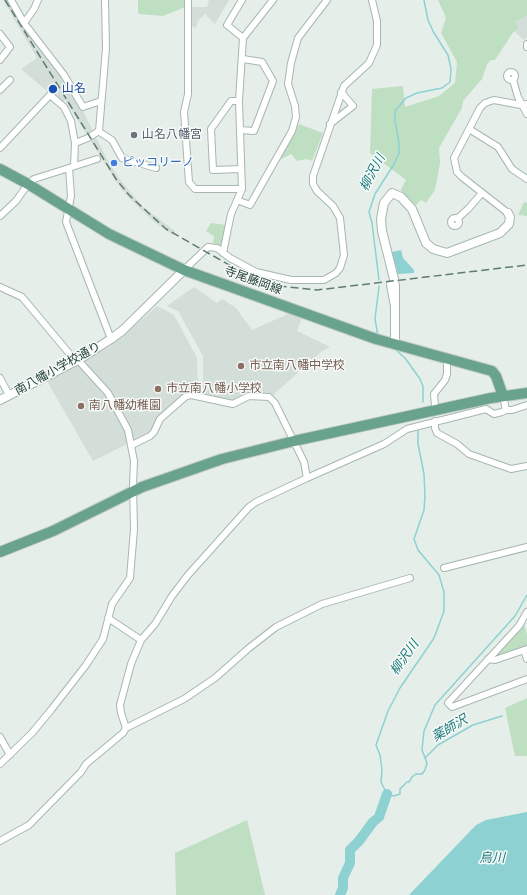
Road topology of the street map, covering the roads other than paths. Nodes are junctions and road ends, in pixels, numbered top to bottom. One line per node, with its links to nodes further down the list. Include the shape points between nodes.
1 (11, 0): 9 (street)
2 (38, 0): 9 (street)
3 (105, 0): 18 (street, via 106,48)
4 (188, 0): 35 (street, via 188,94 184,112 189,182 196,189)
5 (242, 0): 11 (street, via 227,25)
6 (273, 0): 11 (street)
7 (327, 0): 37 (street, via 298,38 291,63 288,84 296,117 250,205)
8 (372, 0): 17 (street, via 377,21 377,45 369,63 344,86)
9 (24, 23): 18 (street, via 64,76 83,107)
10 (0, 34): 13 (street, via 10,47)
11 (243, 38): 12 (street)
12 (243, 59): 19 (street); 24 (street, via 262,62 273,81 254,131)
13 (0, 60)
14 (10, 80): 16 (street)
15 (512, 80): 20 (street)
16 (0, 90)
17 (341, 92): 22 (street); 22 (street, via 353,106)
18 (101, 101): 25 (street)
19 (239, 101): 24 (street); 32 (street, via 231,101 211,129 213,170)
20 (524, 104): 21 (street); 23 (street, via 494,100 485,103)
21 (527, 114)
22 (330, 124): 42 (street, via 314,169 314,184 340,218 344,255 336,273 324,280 291,280 256,272)
23 (469, 129): 33 (street, via 498,146 512,169); 36 (street, via 456,152 455,166 462,177)
24 (240, 130): 32 (street)
25 (98, 131): 26 (street); 30 (street, via 112,140 122,158)
26 (75, 143): 27 (street, via 70,116 50,95); 29 (street)
27 (0, 148)
28 (97, 159): 29 (street)
29 (72, 167): 34 (street, via 34,179); 38 (street)
30 (156, 168)
31 (0, 169): 34 (main road, 寺尾藤岡線)
32 (241, 169): 35 (street)
33 (527, 179)
34 (28, 184): 38 (main road, 寺尾藤岡線); 40 (street, via 16,202)
35 (242, 189): 37 (street)
36 (481, 194): 39 (street); 41 (street)
37 (237, 200): 42 (street)
38 (68, 209): 43 (main road, 寺尾藤岡線, via 109,234); 45 (street, via 66,222)
39 (508, 213): 46 (street, via 510,221 500,234 447,253 433,249 426,243 412,209 401,197 392,193 384,203 381,219 393,282)
40 (0, 216)
41 (457, 219)
42 (222, 253): 43 (street, via 217,248 208,247)
43 (184, 270): 45 (street, 南八幡小学校通り); 46 (main road, 寺尾藤岡線)
44 (0, 287): 48 (street, via 22,297 73,358)
45 (112, 339): 48 (street, 南八幡小学校通り)
46 (395, 344): 47 (main road, 寺尾藤岡線)
47 (447, 359): 52 (main road, 寺尾藤岡線, via 492,371); 56 (street, via 445,380 434,394)
48 (78, 360): 53 (street, 南八幡小学校通り); 61 (street, via 114,401)
49 (0, 378): 53 (street)
50 (527, 388): 52 (main road)
51 (527, 393): 52 (main road)
52 (502, 394): 56 (main road); 57 (street); 58 (main road)
53 (9, 395): 54 (street, 南八幡小学校通り)
54 (0, 400)
55 (527, 405): 57 (street)
56 (435, 406): 58 (main road)
57 (506, 410): 59 (street, via 494,414 486,409)
58 (407, 416): 60 (main road)
59 (435, 421): 62 (street, via 437,433 469,454 511,468); 63 (street, via 407,429 384,444)
60 (294, 441): 61 (street, via 276,403 270,397 248,396 233,404 191,395 185,397 160,419 150,436); 63 (street, via 304,462); 64 (main road, via 222,458)
61 (132, 445): 64 (street)
62 (527, 466)
63 (307, 478): 71 (street, via 256,502 243,513 188,575)
64 (133, 491): 66 (main road, via 53,531); 70 (street, via 134,529 130,578 112,604)
65 (527, 547): 67 (street)
66 (0, 552)
67 (444, 568)
68 (410, 578): 76 (street, via 336,599 300,614 276,627 215,678 184,699)
69 (527, 614): 73 (street)
70 (108, 618): 71 (street); 78 (street, via 103,639 86,666 46,716)
71 (141, 640): 76 (street, via 131,664 120,704 120,713)
72 (525, 650): 73 (street, via 494,660); 74 (street)
73 (488, 659): 75 (street, via 448,702 450,706)
74 (527, 660)
75 (527, 679)
76 (126, 728): 80 (street, via 86,764 29,825)
77 (0, 737): 78 (street)
78 (10, 755): 79 (street)
79 (0, 764)
80 (0, 841)

